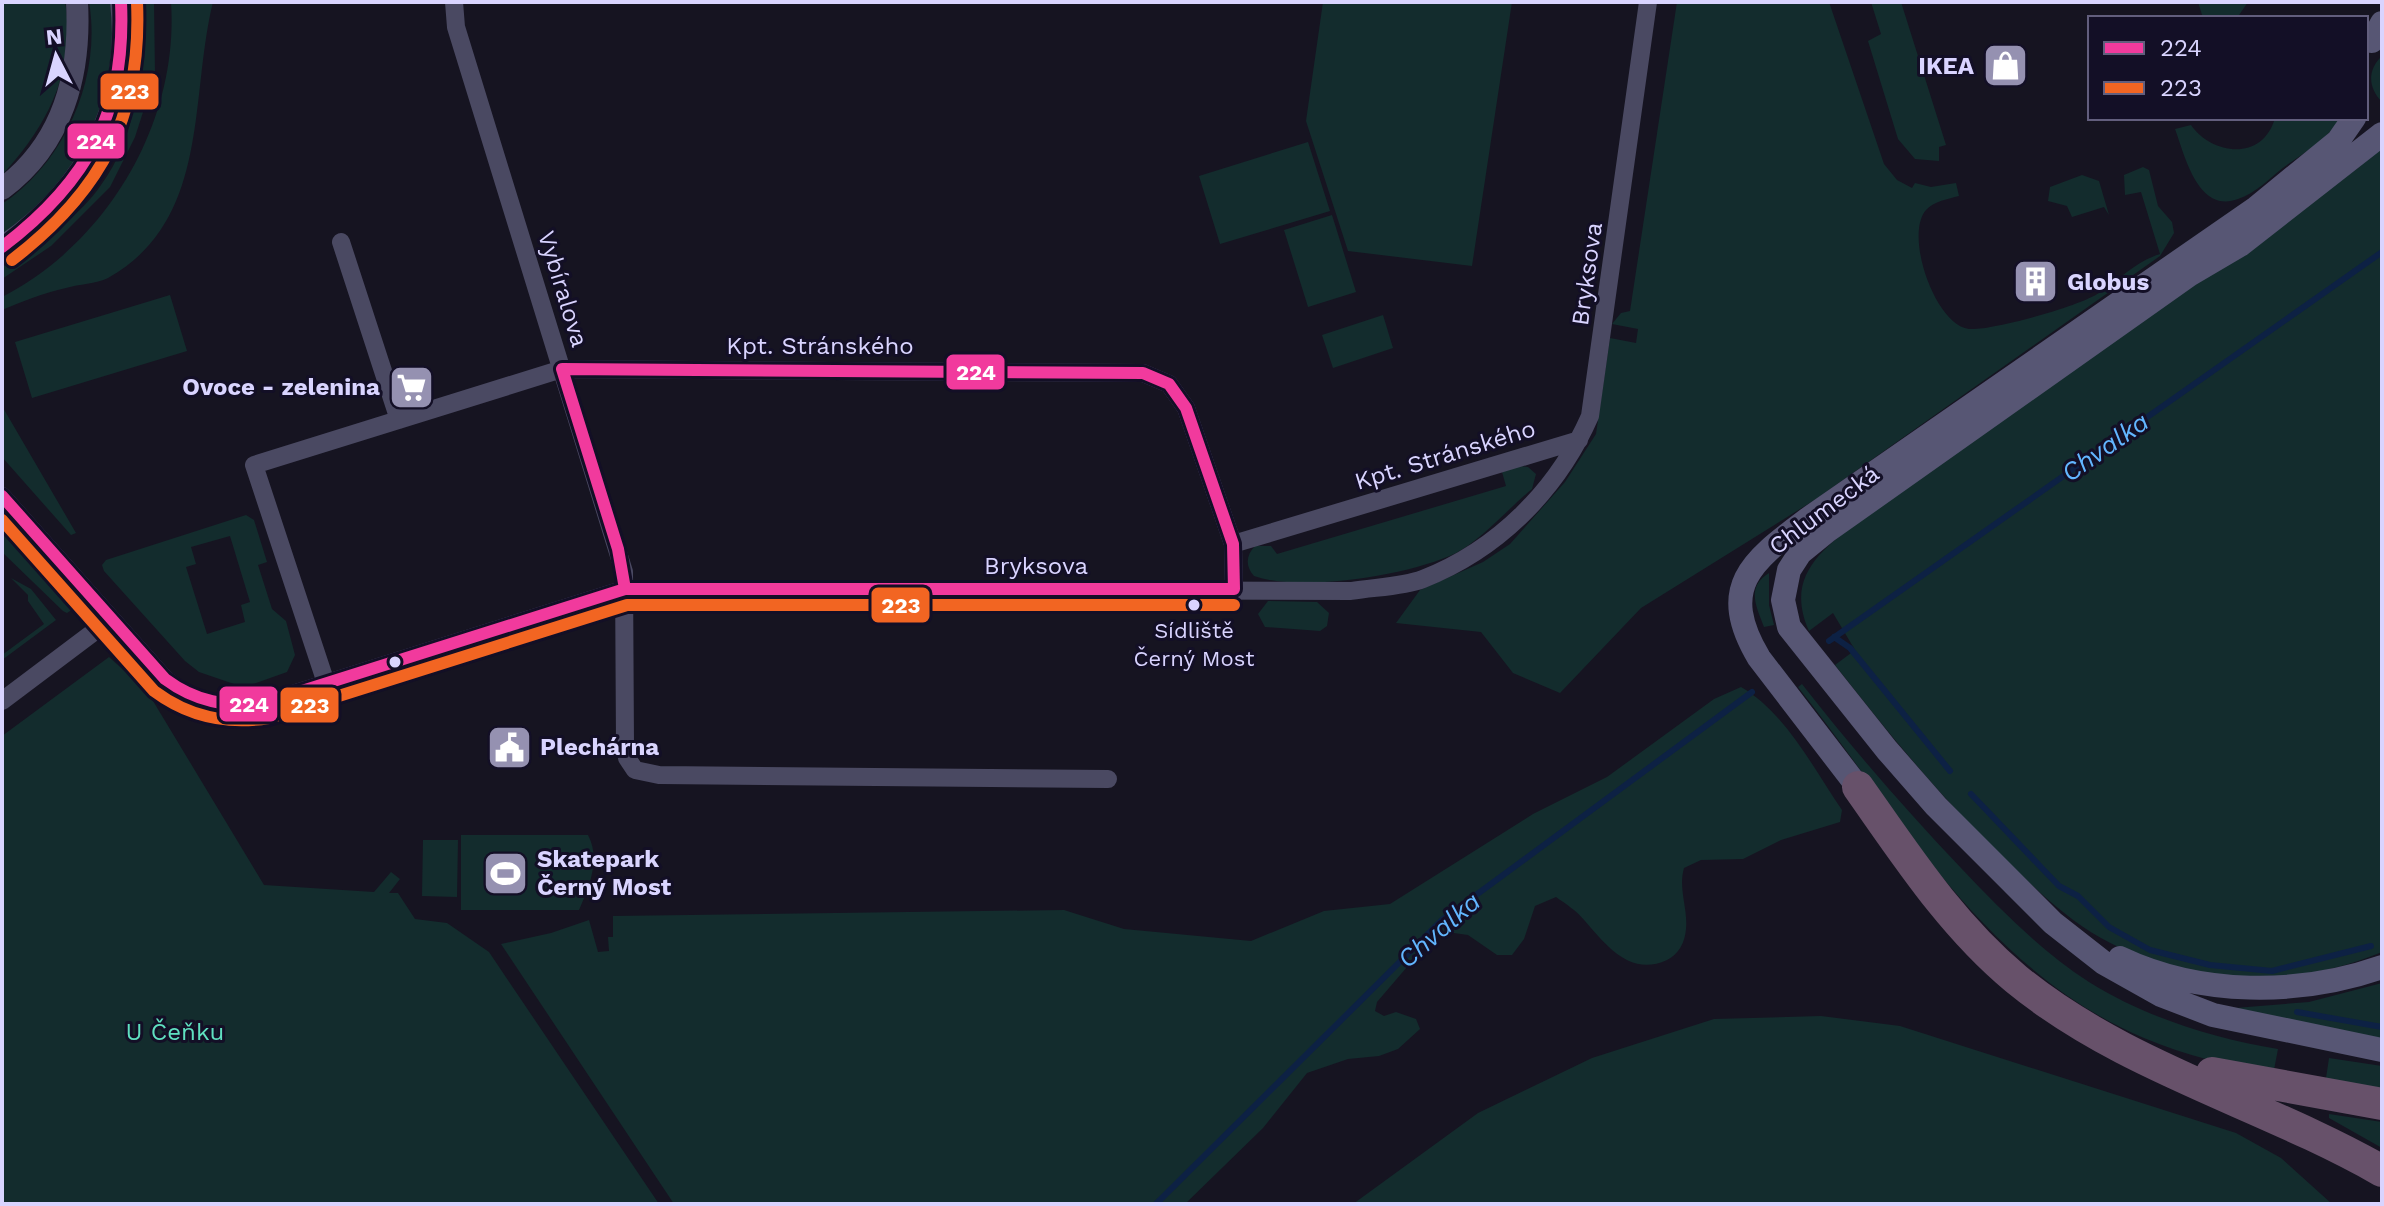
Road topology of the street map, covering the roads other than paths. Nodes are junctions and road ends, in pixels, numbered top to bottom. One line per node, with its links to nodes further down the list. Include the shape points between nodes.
1 (77, 2): 7 (street, via 78,48 70,93 42,150)
2 (121, 2): 9 (street, via 122,65 102,136 66,192)
3 (454, 2): 10 (street, Vybíralova, via 456,27)
4 (1648, 2): 12 (street, Bryksova, via 1590,416)
5 (2352, 120): 21 (main road, Chlumecká, via 2331,148 2256,208 1812,516 1750,569 1739,593 1746,634)
6 (2382, 134): 22 (main road, Chlumecká, via 2240,245 1827,531 1789,570 1783,611 1798,639 1887,750)
7 (2, 189)
8 (341, 242): 11 (street)
9 (2, 247)
10 (562, 369): 11 (street, Kpt. Stránského); 14 (street, Kpt. Stránského, via 1143,373 1169,384 1186,408); 15 (street, Vybíralova, via 618,549)
11 (399, 420): 18 (street, Kpt. Stránského, via 254,465)
12 (1579, 440): 14 (street, Kpt. Stránského); 16 (street, Bryksova, via 1540,498 1483,547 1422,580 1351,591)
13 (2, 496): 17 (street, Bryksova)
14 (1233, 544): 16 (street, Kpt. Stránského)
15 (625, 589): 16 (street, Bryksova); 18 (street, Bryksova); 20 (street, Vybíralova, via 625,745 627,758 643,774)
16 (1234, 589)
17 (111, 619): 18 (street, Bryksova, via 165,679 184,695 210,704 264,703); 19 (street)
18 (326, 683)
19 (2, 701)
20 (1108, 779)
21 (1858, 787): 24 (highway, Chlumecká, via 1946,910 1982,948 2056,1008)
22 (2022, 892): 23 (main road, via 2108,953 2184,980 2264,987 2340,979); 25 (main road, via 2082,948 2161,995 2213,1015)
23 (2382, 967)
24 (2105, 1038): 26 (highway, via 2210,1072); 27 (highway, via 2288,1121)
25 (2382, 1050)
26 (2382, 1104)
27 (2382, 1171)

